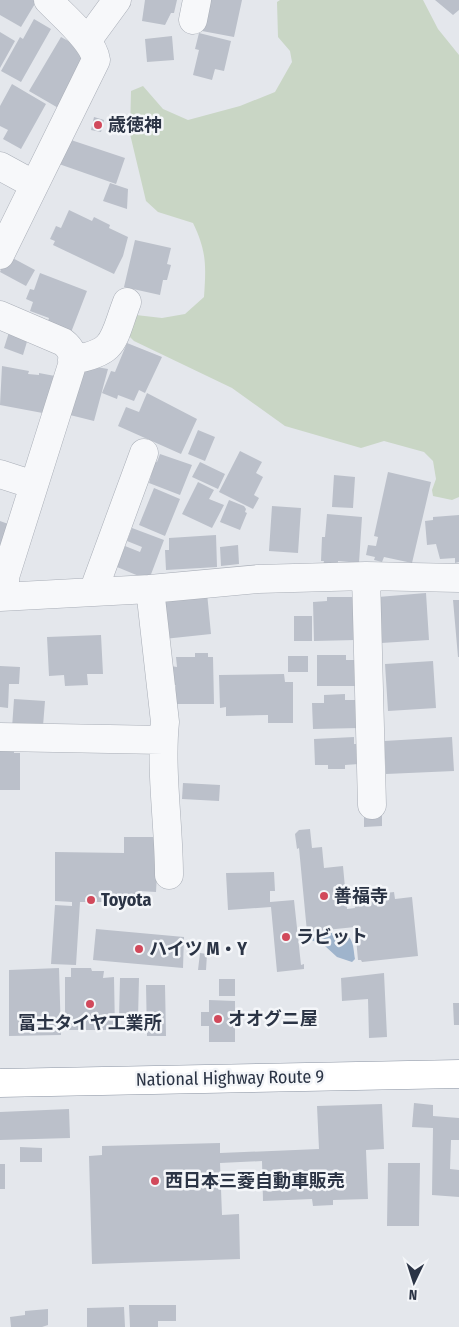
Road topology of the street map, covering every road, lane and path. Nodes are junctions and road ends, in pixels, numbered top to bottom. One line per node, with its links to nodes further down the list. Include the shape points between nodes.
1 (48, 0): 3 (street)
2 (118, 0): 3 (street)
3 (87, 41): 5 (street, via 95,52 96,60)
4 (0, 166): 5 (street)
5 (34, 184): 6 (street)
6 (0, 254)
7 (127, 302): 9 (street, via 106,350)
8 (0, 314): 9 (street, via 63,342 70,348)
9 (72, 360): 12 (street)
10 (144, 453): 16 (street)
11 (0, 474): 12 (street)
12 (34, 485): 17 (street, via 5,577)
13 (366, 576): 14 (street); 15 (street, via 258,579); 20 (street)
14 (459, 578)
15 (150, 589): 16 (street); 19 (street, via 164,722)
16 (93, 592): 17 (street)
17 (2, 597)
18 (0, 737): 19 (street)
19 (163, 740): 21 (street)
20 (372, 805)
21 (169, 875)
22 (459, 1074): 23 (highway, National Highway Route 9)
23 (0, 1083)

